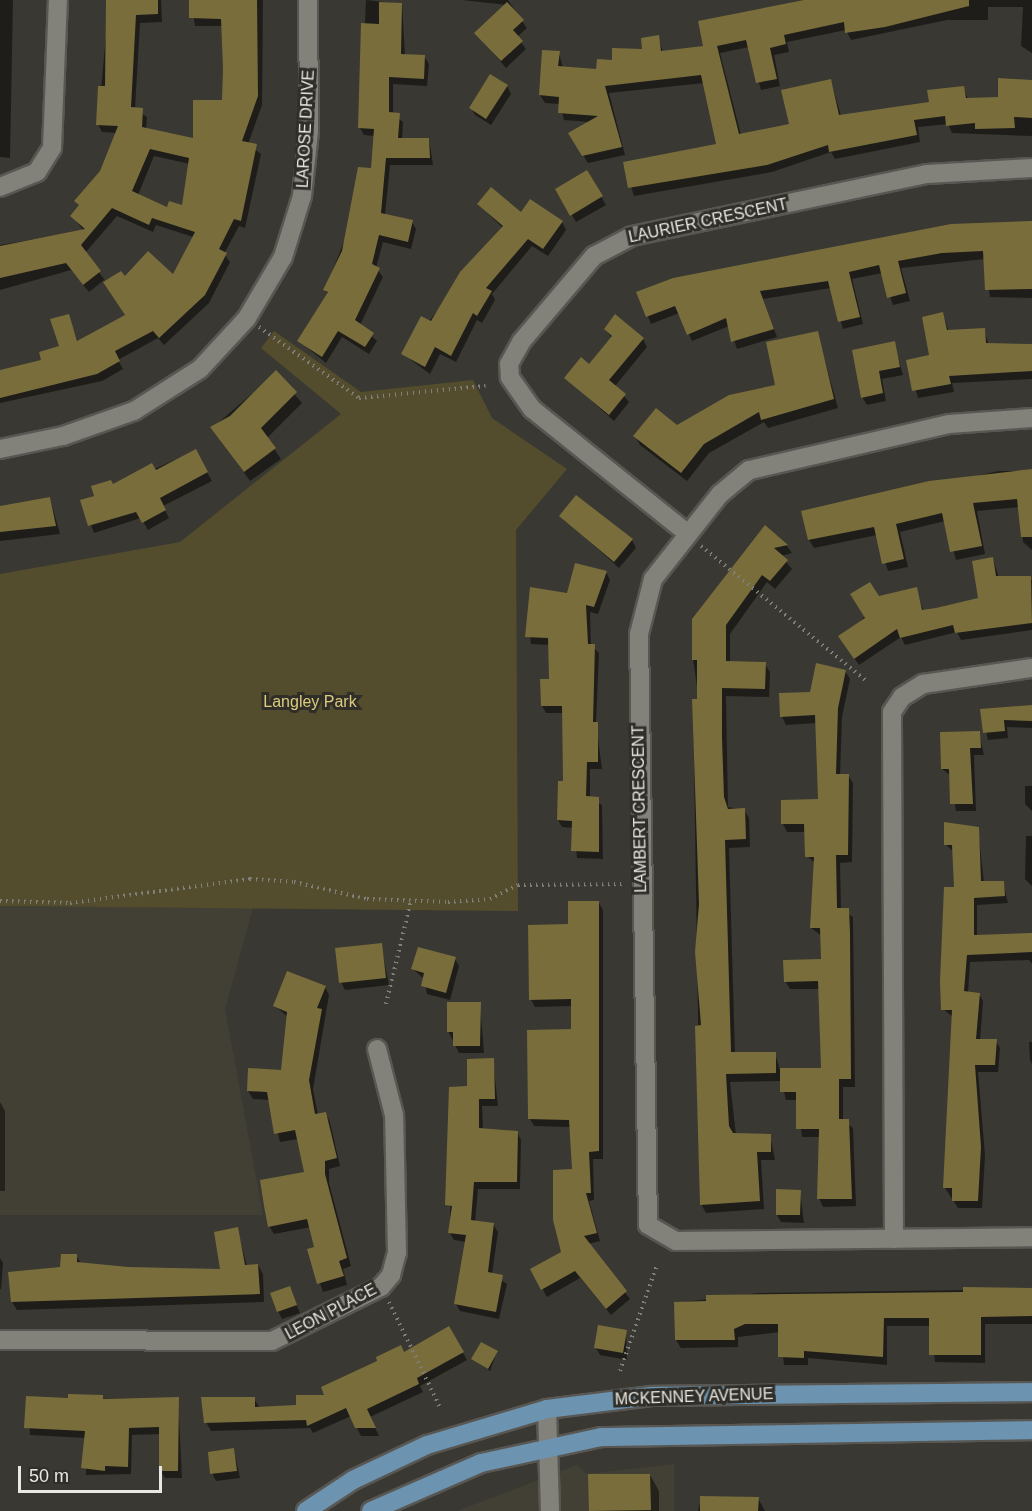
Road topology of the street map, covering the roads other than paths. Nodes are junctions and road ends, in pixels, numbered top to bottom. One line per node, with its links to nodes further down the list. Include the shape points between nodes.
1 (58, 0): 4 (street, via 52,148 37,172)
2 (309, 0): 6 (street, LAROSE DRIVE, via 309,132 302,196 283,257 247,318 200,369 134,411 63,436)
3 (1032, 168): 7 (street, LAURIER CRESCENT, via 916,176 632,236 594,256 516,348 509,370 513,386 532,409)
4 (0, 187)
5 (1032, 418): 7 (street, LAMBERT CRESCENT, via 967,420 771,462 729,485)
6 (0, 449)
7 (687, 534): 11 (street, LAMBERT CRESCENT, via 653,579 639,621 648,1226 676,1241)
8 (1032, 668): 11 (street, via 924,684 902,696 892,712)
9 (377, 1049): 12 (street, LEON PLACE, via 394,1115 397,1253 391,1275 381,1287 272,1341)
10 (1032, 1238): 11 (street, LAMBERT CRESCENT)
11 (894, 1239)
12 (0, 1340)
13 (1032, 1392): 14 (main road, MCKENNEY AVENUE, via 631,1397)
14 (547, 1409): 16 (street); 17 (main road, MCKENNEY AVENUE, via 427,1445 353,1480)
15 (1032, 1430): 16 (main road, via 601,1437)
16 (550, 1446): 18 (main road, via 471,1467); 19 (street)
17 (306, 1511)
18 (371, 1511)
19 (549, 1511)

